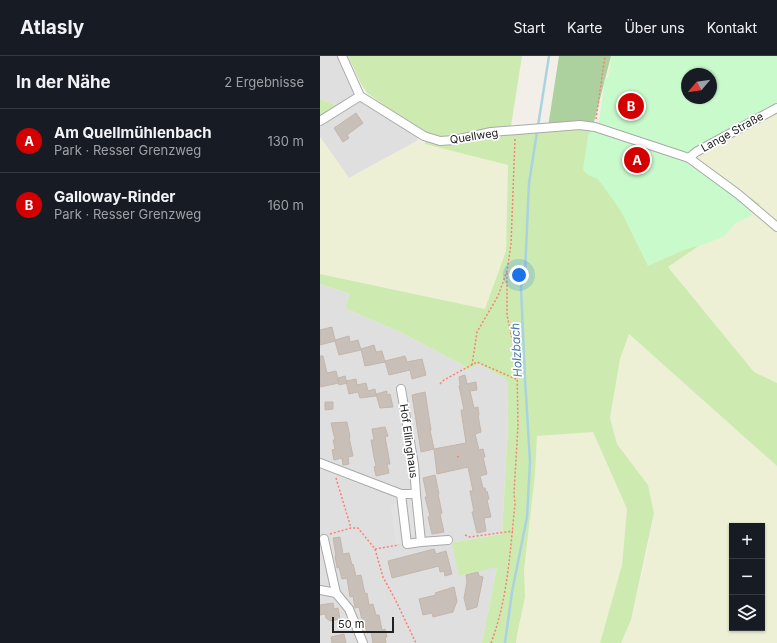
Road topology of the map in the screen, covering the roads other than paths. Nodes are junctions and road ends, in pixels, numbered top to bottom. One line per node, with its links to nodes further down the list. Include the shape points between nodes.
1 (342, 56): 2 (street)
2 (360, 96): 4 (street); 5 (street, Quellweg, via 424,136 440,141 491,132 580,125 595,127)
3 (777, 108): 5 (street, Lange Straße)
4 (320, 121)
5 (689, 158): 6 (street, Quellweg)
6 (777, 227)
7 (402, 389): 10 (street, Hof Ellinghaus)
8 (320, 463): 9 (street, Hof Ellinghaus)
9 (401, 494): 10 (street, Hof Ellinghaus); 13 (street, via 407,544)
10 (416, 494): 13 (street, Hof Ellinghaus)
11 (327, 537): 15 (street)
12 (448, 540): 13 (street)
13 (421, 542)
14 (320, 590): 15 (street)
15 (336, 592): 16 (street, via 349,609)
16 (363, 643)

